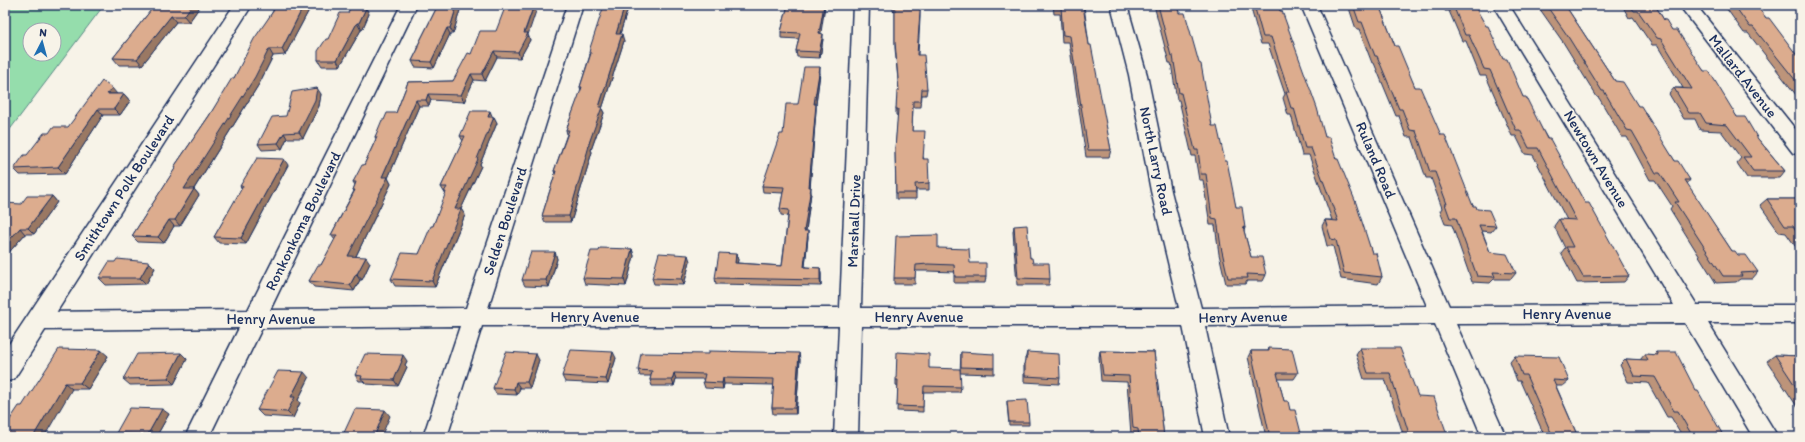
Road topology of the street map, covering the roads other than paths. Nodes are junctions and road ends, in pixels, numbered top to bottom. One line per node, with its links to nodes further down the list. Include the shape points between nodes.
1 (243, 5): 17 (street, Smithtown Polk Boulevard)
2 (409, 5): 16 (street, Ronkonkoma Boulevard)
3 (575, 5): 14 (street, Selden Boulevard)
4 (861, 5): 13 (street, Marshall Drive)
5 (1119, 5): 15 (street, North Larry Road, via 1138,75)
6 (1310, 5): 10 (street, Ruland Road)
7 (1501, 5): 11 (street, Newtown Avenue)
8 (1687, 5): 9 (street, Mallard Avenue)
9 (1800, 148)
10 (1442, 314): 11 (street, Henry Avenue); 15 (street, Henry Avenue); 23 (street, Ruland Road)
11 (1691, 314): 12 (street, Henry Avenue); 24 (street, Newtown Avenue)
12 (1800, 314)
13 (851, 316): 14 (street, Henry Avenue); 15 (street, Henry Avenue); 21 (street, Marshall Drive)
14 (474, 317): 16 (street, Henry Avenue); 20 (street, Selden Boulevard)
15 (1192, 317): 22 (street, North Larry Road)
16 (254, 319): 17 (street, Henry Avenue); 19 (street, Ronkonkoma Boulevard)
17 (39, 321): 18 (street, Smithtown Polk Boulevard)
18 (5, 371)
19 (197, 437)
20 (435, 437)
21 (846, 437)
22 (1217, 437)
23 (1494, 437)
24 (1766, 437)

